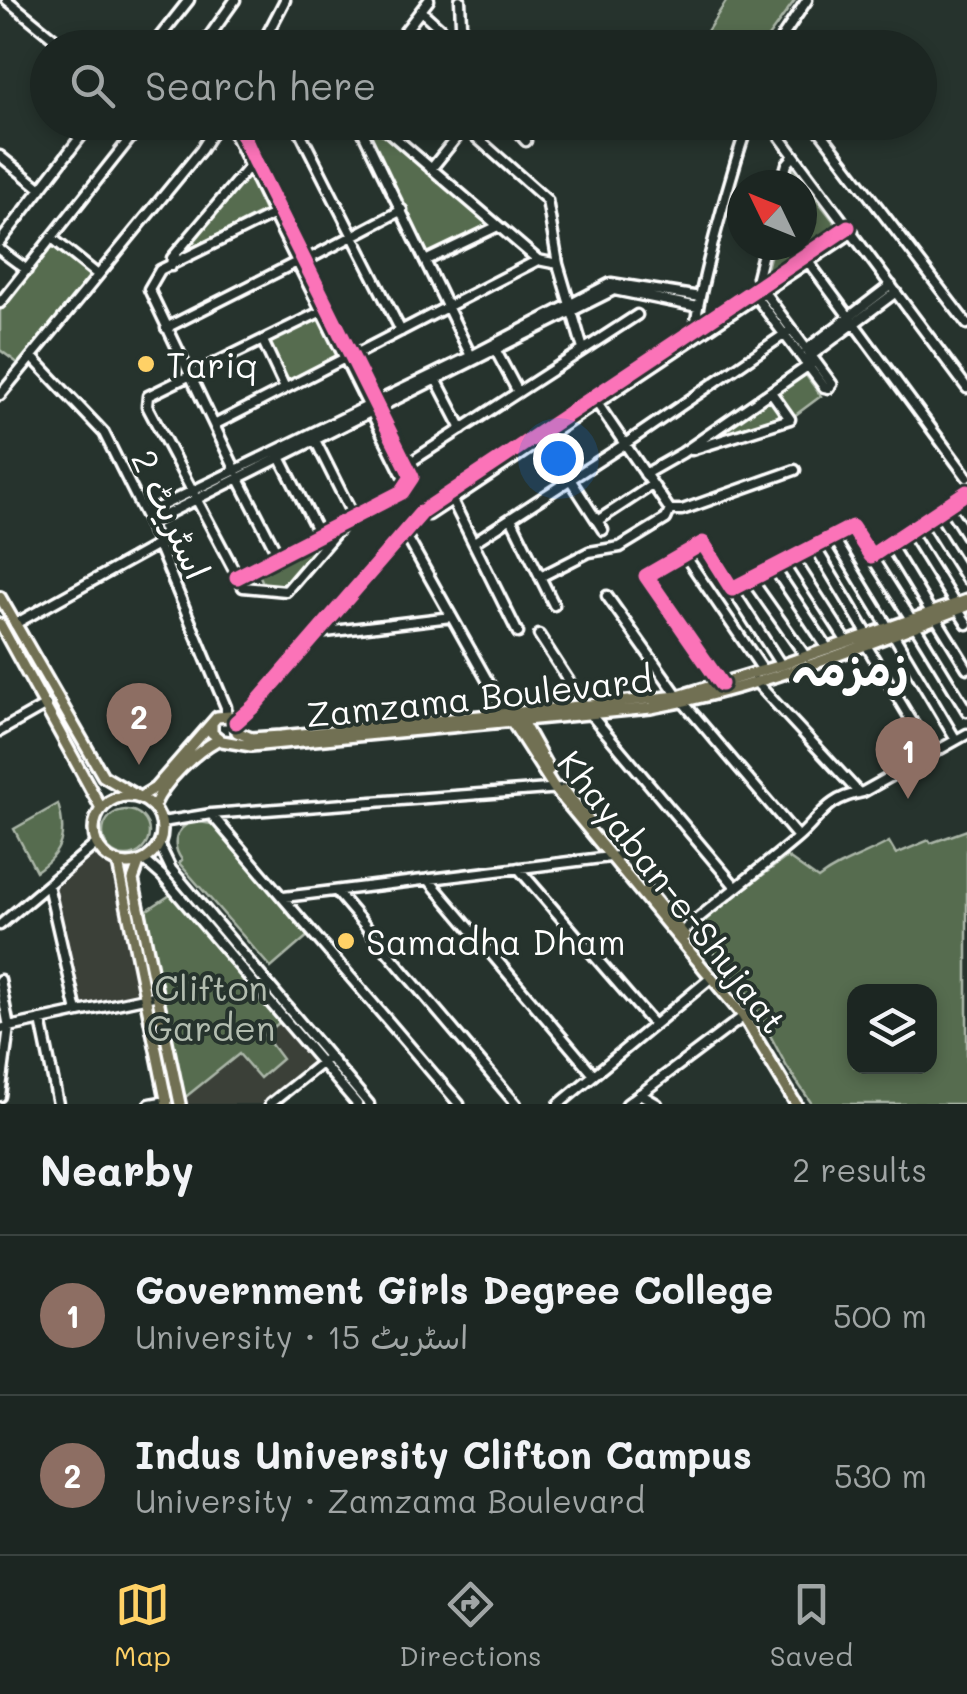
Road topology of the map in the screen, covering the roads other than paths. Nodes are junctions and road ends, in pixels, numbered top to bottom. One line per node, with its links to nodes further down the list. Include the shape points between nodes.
1 (7, 0): 9 (street)
2 (189, 0): 10 (street)
3 (235, 0): 11 (street)
4 (285, 0): 12 (street)
5 (429, 0): 8 (street)
6 (460, 0): 15 (street)
7 (807, 0): 16 (street)
8 (421, 11): 13 (street); 14 (street)
9 (44, 30)
10 (165, 30)
11 (214, 30)
12 (269, 30)
13 (406, 30)
14 (443, 30)
15 (461, 30)
16 (787, 30)
17 (78, 140): 34 (street)
18 (129, 140): 40 (street)
19 (207, 140): 52 (street)
20 (245, 140): 31 (street)
21 (304, 140): 39 (street)
22 (367, 140): 35 (street)
23 (397, 140): 32 (street)
24 (453, 140): 32 (street)
25 (483, 140): 49 (street, via 545,197)
26 (744, 140): 55 (street)
27 (781, 140): 30 (street)
28 (827, 140): 62 (street)
29 (0, 156): 34 (street)
30 (793, 157): 33 (street); 38 (street)
31 (252, 164): 36 (street); 50 (street)
32 (431, 170): 37 (street)
33 (785, 170)
34 (41, 189): 41 (street)
35 (402, 210): 39 (street); 43 (street)
36 (276, 213): 48 (street); 50 (street)
37 (496, 226): 43 (street); 44 (street)
38 (850, 230): 42 (street); 53 (street)
39 (353, 236): 48 (street); 64 (street)
40 (52, 238): 51 (street); 52 (street)
41 (0, 246): 51 (street)
42 (817, 252)
43 (425, 260): 58 (street)
44 (538, 260): 49 (street); 58 (street)
45 (762, 260): 54 (street)
46 (805, 260): 54 (street)
47 (807, 260): 61 (street)
48 (301, 261): 59 (street); 63 (street); 67 (street)
49 (558, 264): 57 (street)
50 (172, 266): 63 (street, via 160,270 149,288)
51 (27, 270): 56 (street)
52 (98, 275): 71 (street)
53 (894, 288): 61 (street); 80 (street)
54 (760, 292): 65 (street); 66 (street)
55 (699, 302): 57 (street, via 618,289); 66 (street)
56 (0, 303)
57 (572, 307): 69 (street); 70 (street); 72 (street)
58 (448, 308): 64 (street); 72 (street)
59 (322, 311): 67 (street); 68 (street)
60 (637, 315): 69 (street)
61 (851, 322): 74 (street); 98 (street)
62 (967, 324)
63 (166, 328): 75 (street)
64 (400, 331): 73 (street)
65 (787, 332): 74 (street); 90 (street)
66 (696, 333): 77 (street)
67 (338, 335): 73 (street)
68 (263, 341): 75 (street); 79 (street)
69 (583, 349): 81 (street)
70 (496, 351): 76 (street); 81 (street)
71 (32, 356): 83 (street); 107 (street, اسٹریٹ 2, via 104,433)
72 (471, 356): 78 (street)
73 (349, 357): 79 (street); 85 (street)
74 (809, 359): 82 (street)
75 (191, 377): 87 (street); 103 (street, via 146,401)
76 (437, 380): 78 (street); 88 (street)
77 (623, 381): 84 (street); 86 (street)
78 (420, 385): 85 (street)
79 (286, 388): 87 (street)
80 (967, 388)
81 (518, 392): 88 (street)
82 (771, 392): 92 (street); 92 (street, via 790,419)
83 (0, 395)
84 (597, 403): 86 (street); 90 (street)
85 (374, 407): 89 (street); 91 (street); 94 (street); 99 (street)
86 (559, 424): 104 (street)
87 (214, 425): 97 (street)
88 (462, 428): 94 (street)
89 (316, 442): 91 (street); 108 (street)
90 (626, 444): 96 (street); 100 (street)
91 (297, 446): 93 (street); 97 (street)
92 (682, 453): 96 (street)
93 (281, 459): 97 (street); 116 (street)
94 (406, 465): 99 (street)
95 (795, 470): 106 (street)
96 (646, 474): 101 (street)
97 (237, 475): 103 (street); 125 (street)
98 (967, 477)
99 (408, 478): 108 (street, via 402,492)
100 (570, 479): 109 (street); 111 (street)
101 (652, 486): 106 (street); 111 (street)
102 (966, 494): 105 (street)
103 (196, 496): 107 (street); 128 (street)
104 (450, 497): 113 (street); 119 (street)
105 (947, 505): 110 (street); 117 (street)
106 (670, 510): 129 (street, via 620,547 589,552)
107 (147, 518): 121 (street, اسٹریٹ 2)
108 (354, 518): 112 (street)
109 (510, 518): 119 (street); 129 (street)
110 (928, 518): 115 (street); 131 (street)
111 (597, 522): 114 (street)
112 (344, 524): 116 (street); 128 (street, via 286,591 243,587)
113 (403, 530): 138 (street); 144 (street)
114 (603, 530)
115 (908, 530): 120 (street); 136 (street)
116 (320, 536): 125 (street)
117 (967, 536)
118 (833, 538): 122 (street); 124 (street, via 852,527); 143 (street)
119 (474, 542): 145 (street)
120 (889, 543): 124 (street); 137 (street)
121 (157, 546): 141 (street); 161 (street, اسٹریٹ 2)
122 (815, 546): 126 (street); 147 (street)
123 (684, 554): 132 (street, via 703,544); 153 (street); 155 (street, via 646,576)
124 (870, 556): 139 (street)
125 (278, 557): 128 (street)
126 (793, 558): 127 (street); 148 (street)
127 (774, 568): 130 (street); 149 (street)
128 (238, 577)
129 (540, 577): 135 (street)
130 (751, 579): 132 (street); 150 (street)
131 (967, 580)
132 (732, 589): 151 (street)
133 (607, 596): 156 (street)
134 (0, 597): 141 (main road)
135 (554, 605)
136 (962, 605): 137 (main road, Zamzama Boulevard); 142 (street)
137 (934, 615): 139 (main road, Zamzama Boulevard); 152 (street)
138 (451, 617): 144 (street); 160 (street)
139 (913, 622): 143 (main road, Zamzama Boulevard); 159 (street)
140 (0, 624): 157 (main road)
141 (16, 624): 170 (main road)
142 (967, 624)
143 (891, 630): 147 (main road, Zamzama Boulevard); 168 (street)
144 (317, 632): 164 (street)
145 (518, 633)
146 (540, 635): 158 (street)
147 (867, 640): 148 (main road, Zamzama Boulevard); 154 (main road, Zamzama Boulevard); 169 (street)
148 (846, 642): 149 (main road, Zamzama Boulevard)
149 (828, 649): 150 (main road, Zamzama Boulevard)
150 (806, 657): 151 (main road, Zamzama Boulevard)
151 (781, 665): 153 (main road, Zamzama Boulevard)
152 (967, 668)
153 (763, 670): 155 (main road, Zamzama Boulevard)
154 (755, 681): 156 (main road, Zamzama Boulevard); 173 (street)
155 (721, 684): 156 (main road, Zamzama Boulevard)
156 (680, 699): 158 (main road, Zamzama Boulevard); 179 (street)
157 (46, 705): 165 (street); 172 (main road)
158 (588, 710): 160 (main road, Zamzama Boulevard); 162 (main road, Zamzama Boulevard); 188 (street)
159 (967, 711)
160 (510, 712): 162 (main road, Khayaban-e-Shujaat); 164 (main road, Zamzama Boulevard, via 251,738)
161 (226, 715): 163 (main road); 164 (main road)
162 (518, 723): 167 (main road, Zamzama Boulevard, via 252,746); 171 (main road, Khayaban-e-Shujaat)
163 (212, 724): 167 (main road); 174 (main road, via 155,788)
164 (237, 727): 167 (main road)
165 (0, 731)
166 (967, 734): 168 (street)
167 (220, 740): 175 (main road, via 203,748)
168 (956, 740): 169 (street)
169 (931, 753): 173 (street)
170 (97, 766): 172 (main road, via 109,792 104,800); 174 (main road, via 110,783)
171 (558, 788): 177 (street); 182 (main road, Khayaban-e-Shujaat)
172 (94, 793): 176 (main road)
173 (859, 793): 179 (street, via 816,814)
174 (138, 797): 175 (main road); 176 (main road, via 117,797)
175 (154, 806): 178 (main road)
176 (101, 808): 180 (main road)
177 (211, 814): 178 (street); 190 (street)
178 (162, 822): 181 (main road)
179 (798, 837): 188 (street)
180 (96, 844): 184 (main road); 187 (street)
181 (160, 844): 183 (main road); 201 (street, via 171,870)
182 (615, 856): 185 (street); 192 (main road, Khayaban-e-Shujaat)
183 (141, 861): 184 (main road); 195 (main road, via 134,880); 201 (street, via 162,876)
184 (118, 863): 195 (main road)
185 (518, 868): 186 (street); 199 (street)
186 (428, 879): 189 (street); 202 (street)
187 (48, 885): 191 (street); 196 (street)
188 (735, 886): 192 (street)
189 (336, 891): 190 (street); 213 (street)
190 (284, 897): 212 (street)
191 (0, 924)
192 (679, 934): 193 (main road, Khayaban-e-Shujaat); 197 (main road, Khayaban-e-Shujaat)
193 (712, 977): 197 (main road, Khayaban-e-Shujaat); 199 (street)
194 (0, 980): 200 (street)
195 (152, 996): 196 (street); 205 (main road); 208 (main road)
196 (76, 1012): 198 (street)
197 (745, 1014): 203 (street); 217 (main road, Khayaban-e-Shujaat)
198 (41, 1020): 200 (street); 206 (street)
199 (654, 1025): 202 (street)
200 (4, 1028): 204 (street)
201 (326, 1059): 209 (street); 210 (street); 211 (street)
202 (594, 1075): 214 (street)
203 (640, 1094): 215 (street); 216 (street)
204 (0, 1096)
205 (167, 1102): 207 (street)
206 (58, 1104)
207 (150, 1104)
208 (180, 1104)
209 (270, 1104)
210 (357, 1104)
211 (369, 1104)
212 (459, 1104)
213 (516, 1104)
214 (559, 1104)
215 (627, 1104)
216 (658, 1104)
217 (800, 1104)

